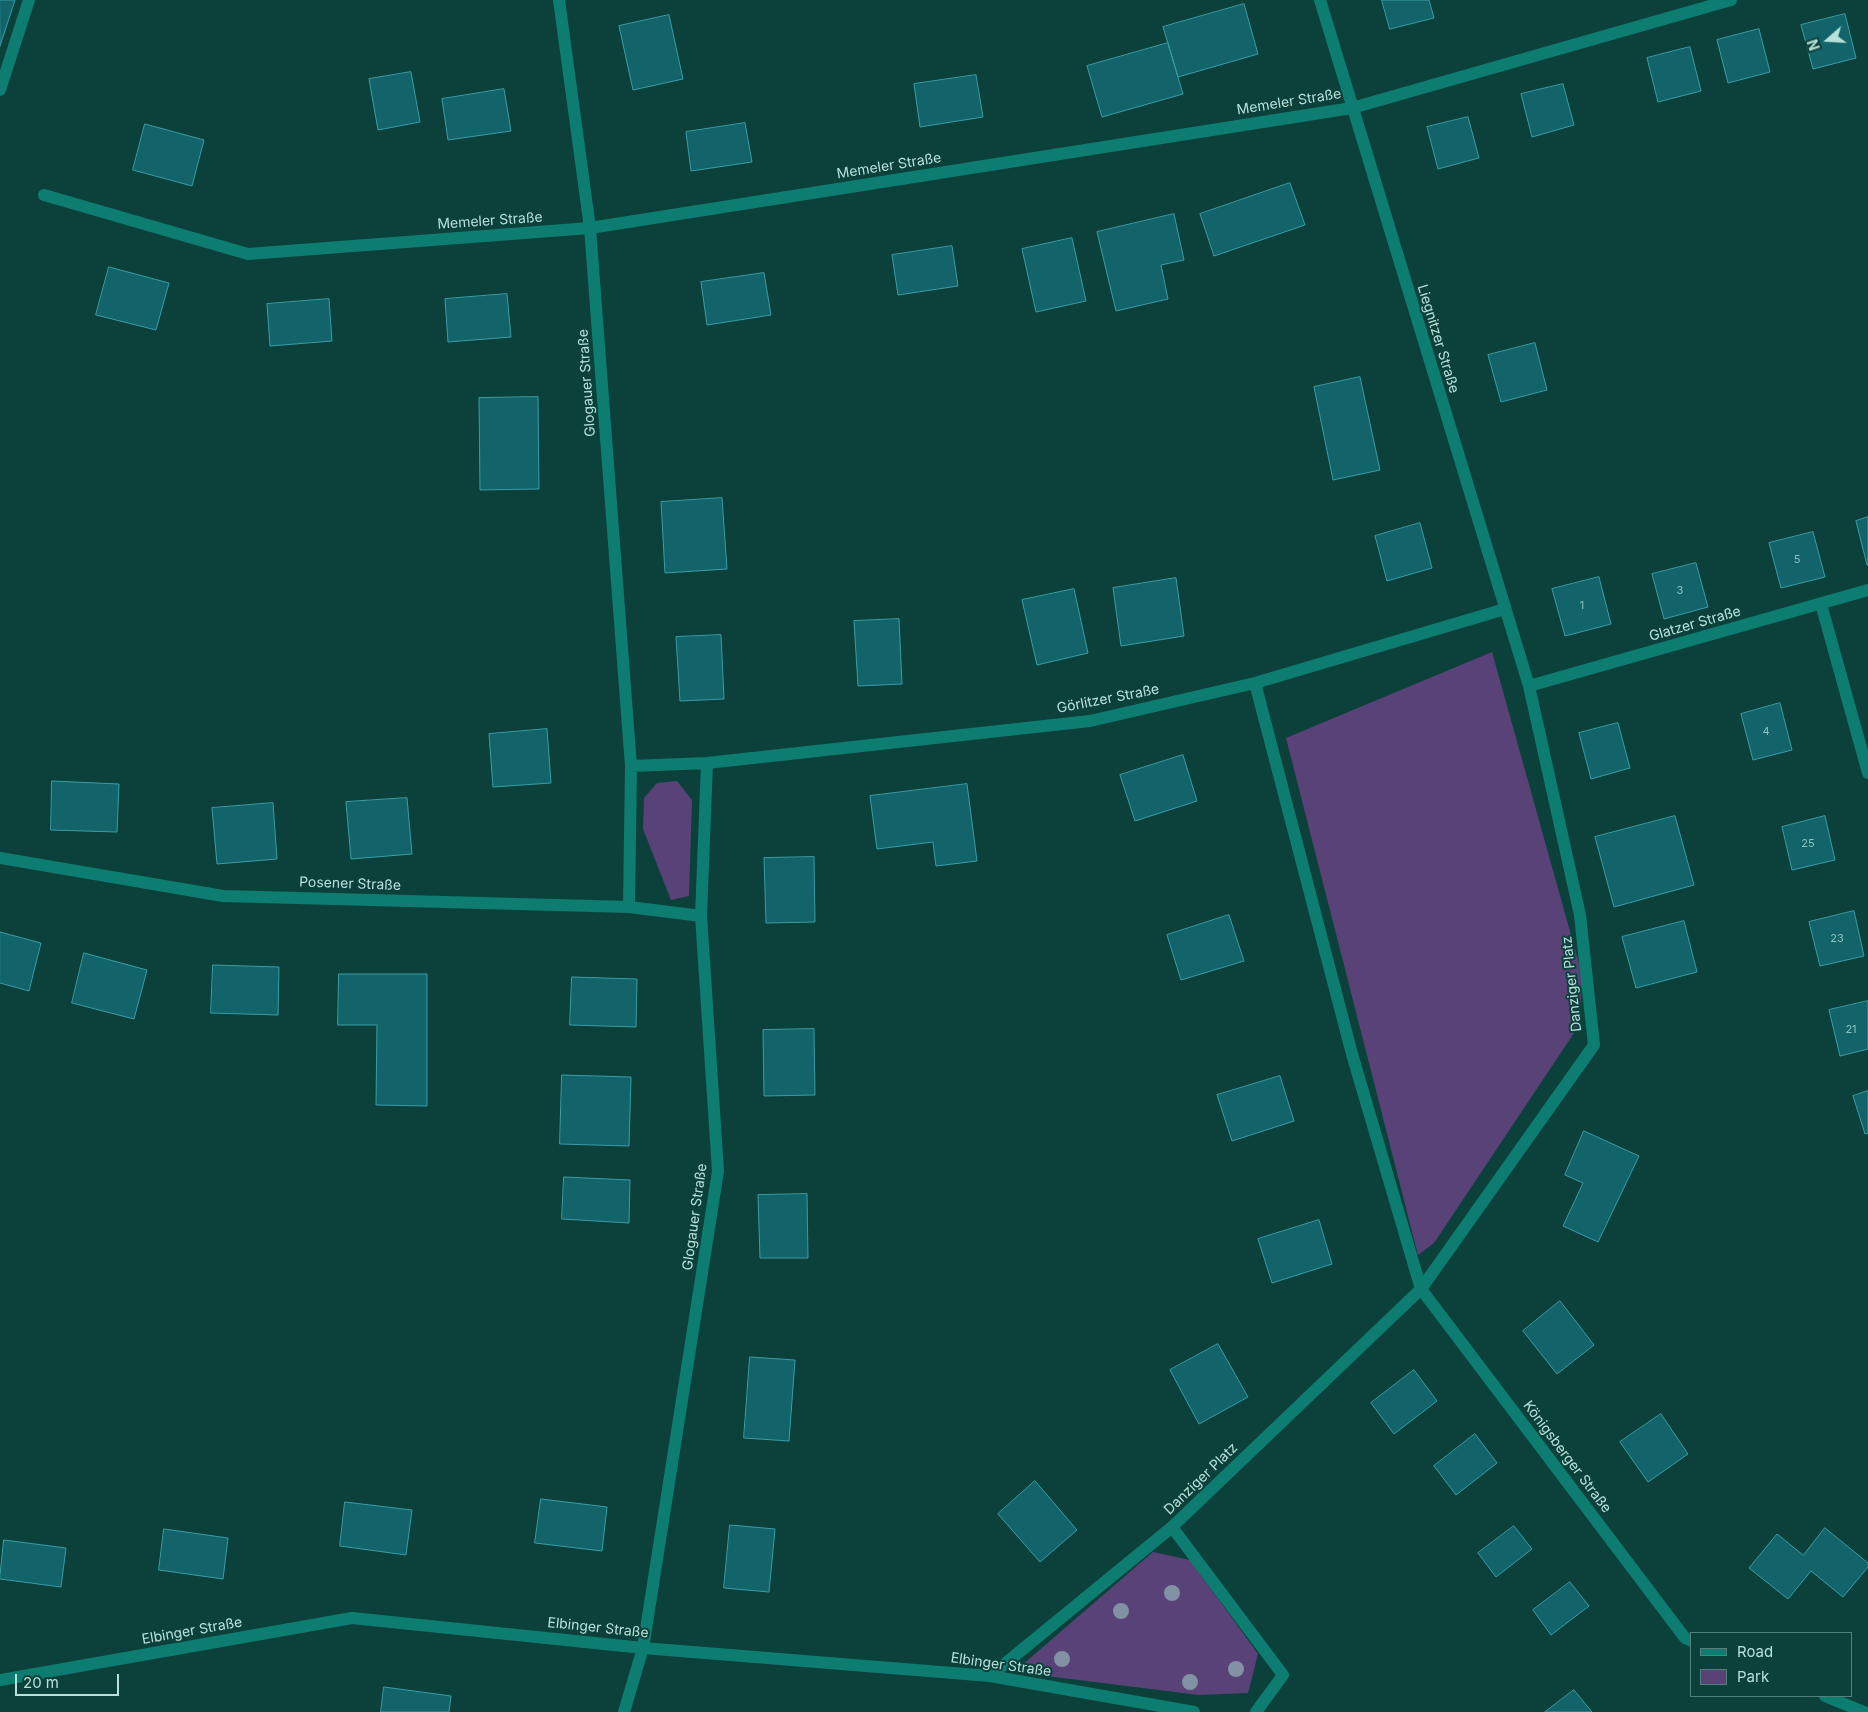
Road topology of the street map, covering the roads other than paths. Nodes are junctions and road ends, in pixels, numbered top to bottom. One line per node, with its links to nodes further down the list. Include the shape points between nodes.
1 (29, 0): 5 (street)
2 (558, 0): 8 (street, Glogauer Straße)
3 (1320, 0): 6 (street, Liegnitzer Straße)
4 (1731, 0): 6 (street, Memeler Straße)
5 (0, 90)
6 (1352, 108): 8 (street, Memeler Straße); 11 (street, Liegnitzer Straße)
7 (44, 195): 8 (street, Memeler Straße, via 248,254)
8 (590, 228): 15 (street, Glogauer Straße)
9 (1868, 590): 10 (street, Glatzer Straße)
10 (1821, 604): 13 (street, Glatzer Straße); 16 (street)
11 (1505, 609): 12 (street, Görlitzer Straße); 13 (street, Liegnitzer Straße)
12 (1255, 682): 14 (street, Görlitzer Straße, via 1090,721); 20 (street, via 1352,1054)
13 (1529, 686): 20 (street, Danziger Platz, via 1580,915 1594,1045)
14 (707, 763): 15 (street); 19 (street, Glogauer Straße)
15 (631, 766): 18 (street, Glogauer Straße)
16 (1868, 773)
17 (0, 858): 18 (street, Posener Straße, via 223,896)
18 (629, 907): 19 (street, Posener Straße)
19 (701, 916): 23 (street, Glogauer Straße, via 718,1171)
20 (1421, 1289): 21 (street, Danziger Platz); 22 (street, Königsberger Straße, via 1684,1638)
21 (1172, 1527): 24 (street, Danziger Platz); 29 (street, via 1283,1675)
22 (1690, 1640)
23 (644, 1648): 24 (street, Elbinger Straße); 25 (street, Elbinger Straße, via 352,1618); 27 (street, Glogauer Straße)
24 (990, 1676): 28 (street, Elbinger Straße)
25 (0, 1680)
26 (1827, 1697): 30 (street)
27 (624, 1712)
28 (1194, 1712)
29 (1256, 1712)
30 (1864, 1712)

